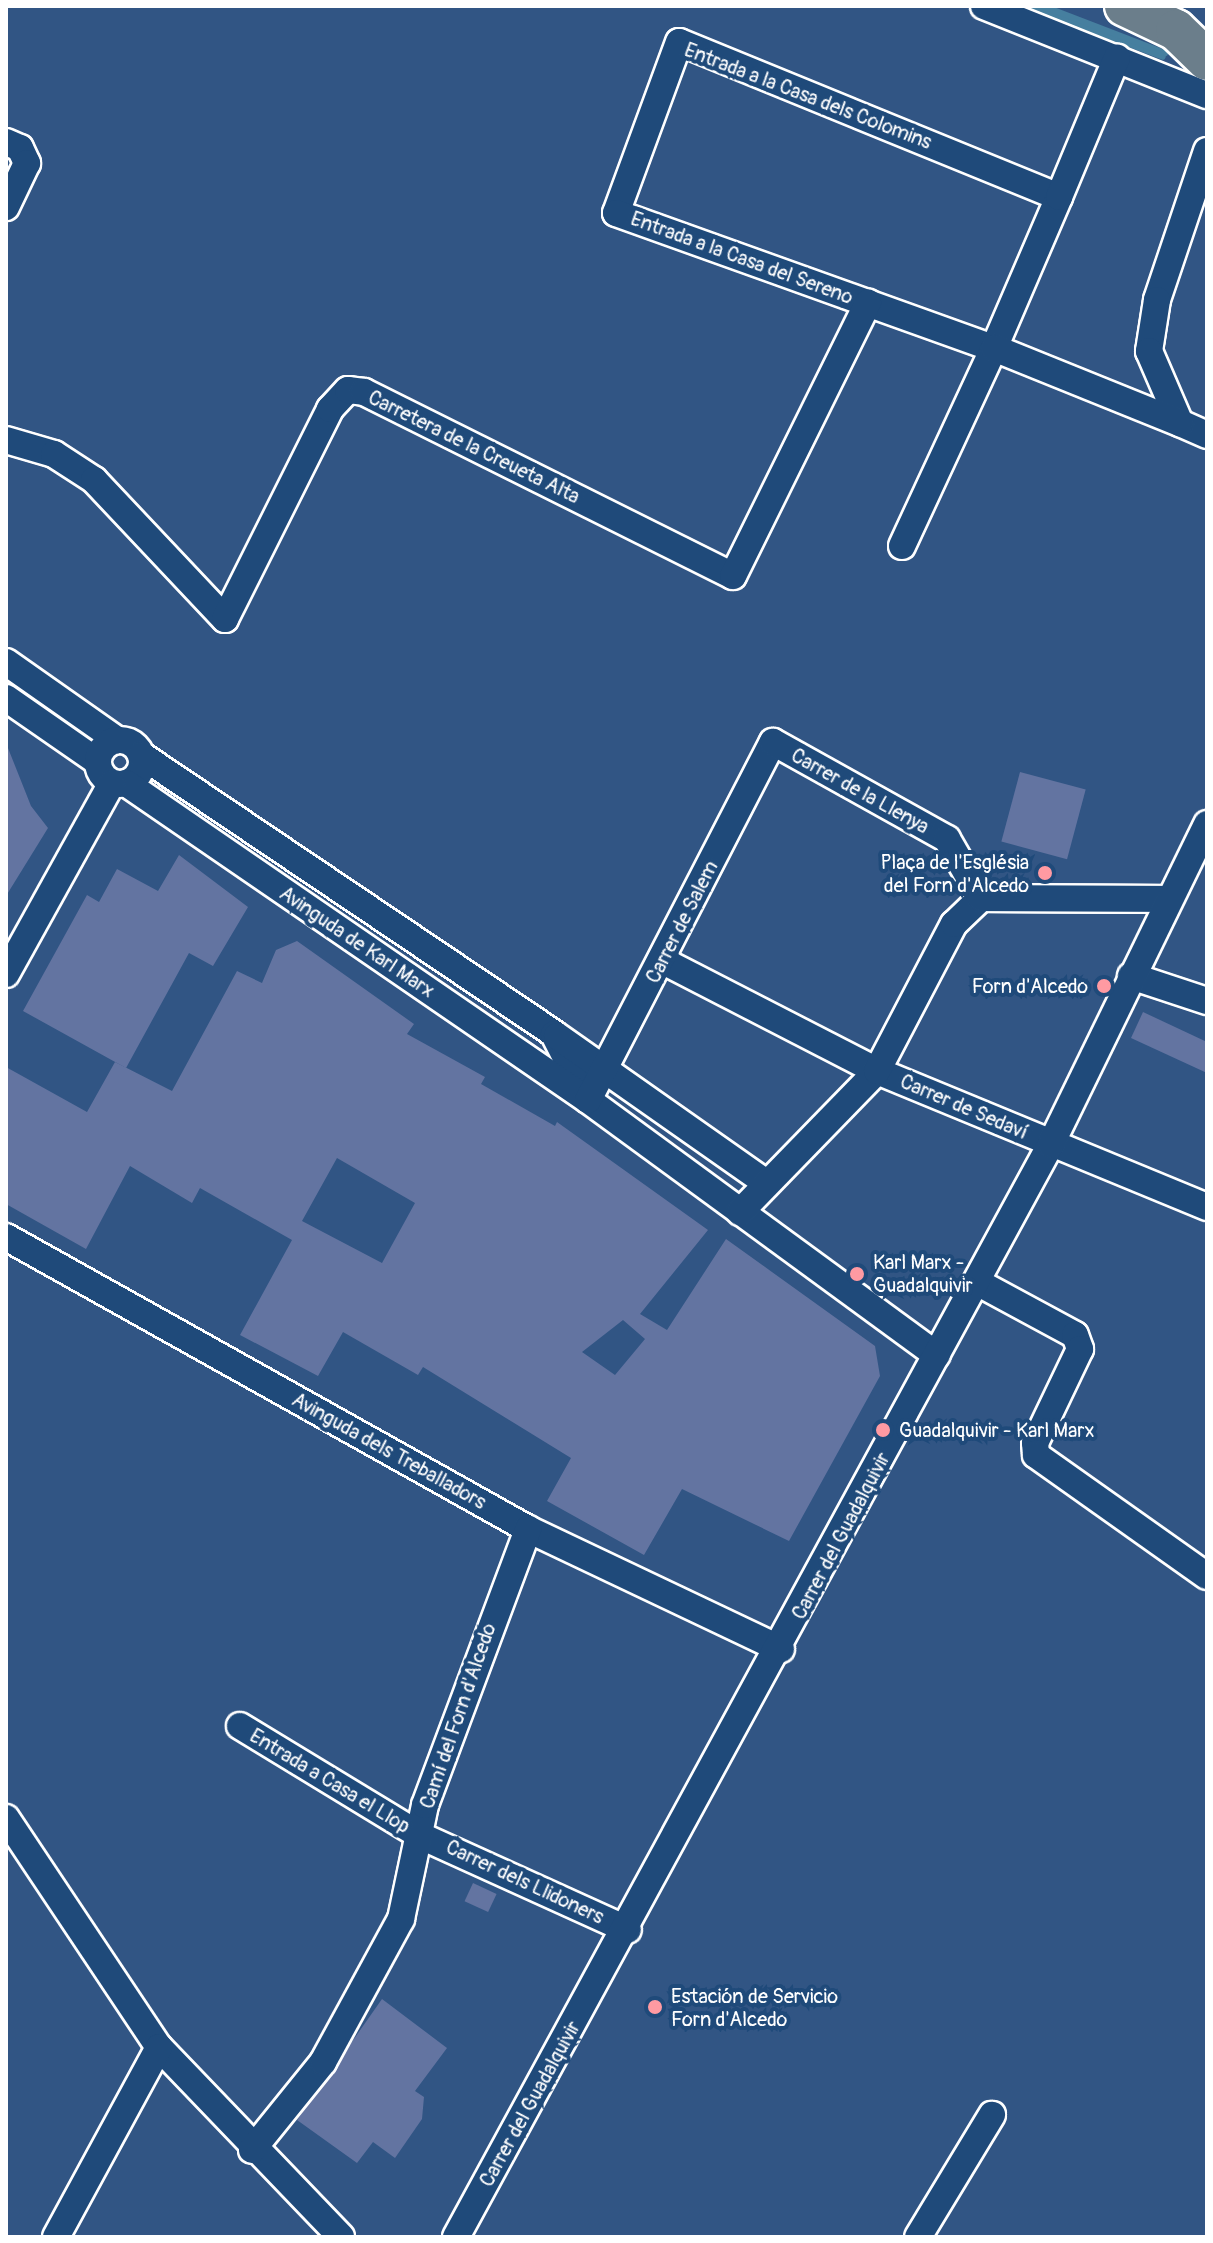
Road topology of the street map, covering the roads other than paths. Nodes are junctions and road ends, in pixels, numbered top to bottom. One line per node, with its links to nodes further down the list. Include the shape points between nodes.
1 (984, 6): 5 (street)
2 (1125, 6): 6 (highway, via 1176,30)
3 (1161, 6): 4 (highway)
4 (1207, 25)
5 (1117, 58): 7 (street); 10 (street)
6 (1207, 60)
7 (1207, 95)
8 (6, 142): 11 (street, via 20,148 27,163)
9 (1207, 151): 15 (street, via 1151,323 1154,373)
10 (1059, 197): 12 (street, Entrada a la Casa dels Colomins, via 679,42); 14 (street)
11 (6, 207)
12 (616, 213): 13 (street, Entrada a la Casa del Sereno)
13 (868, 303): 14 (street, Entrada a la Casa del Sereno); 17 (street, Carretera de la Creueta Alta, via 733,576 364,392 348,390 330,409 225,619 94,480 54,454)
14 (994, 348): 15 (street, Entrada a la Casa del Sereno); 18 (street)
15 (1180, 423): 16 (street)
16 (1207, 435)
17 (6, 440)
18 (902, 546)
19 (6, 662): 21 (street)
20 (6, 698): 24 (street, Avinguda de Karl Marx)
21 (117, 740): 23 (street, Avinguda de Karl Marx); 24 (street, via 102,749)
22 (773, 742): 27 (street, Carrer de la Llenya, via 947,839); 29 (street, Carrer de Salem)
23 (141, 755): 24 (street, via 140,772); 33 (street, Avinguda de Karl Marx)
24 (112, 776): 30 (street); 36 (street, Avinguda de Karl Marx)
25 (1207, 824): 26 (street, Carrer del Guadalquivir)
26 (1200, 852): 28 (street, Carrer del Guadalquivir)
27 (981, 898): 28 (street); 35 (street, via 950,932)
28 (1169, 899): 31 (street, Carrer del Guadalquivir)
29 (663, 961): 34 (street, Carrer de Salem); 35 (street, Carrer de Sedaví)
30 (6, 974)
31 (1131, 976): 32 (street); 37 (street, Carrer del Guadalquivir)
32 (1207, 1001)
33 (554, 1034): 34 (street, Avinguda de Karl Marx); 36 (street, Avinguda de Karl Marx)
34 (605, 1069): 36 (street, Carrer de Salem); 38 (street, Avinguda de Karl Marx)
35 (877, 1071): 37 (street, Carrer de Sedaví); 38 (street)
36 (588, 1100): 40 (street, Avinguda de Karl Marx)
37 (1051, 1144): 39 (street, Carrer de Sedaví); 42 (street, Carrer del Guadalquivir)
38 (766, 1183): 40 (street)
39 (1207, 1207)
40 (740, 1212): 43 (street, Avinguda de Karl Marx)
41 (6, 1237): 44 (street, Avinguda dels Treballadors)
42 (977, 1282): 43 (street, Carrer del Guadalquivir); 45 (street, via 1075,1335 1080,1349 1035,1443 1036,1455)
43 (937, 1355): 46 (street, Carrer del Guadalquivir)
44 (528, 1529): 46 (street, Avinguda dels Treballadors); 49 (street, Camí del Forn d'Alcedo, via 425,1805)
45 (1207, 1576)
46 (781, 1649): 50 (street, Carrer del Guadalquivir)
47 (240, 1726): 49 (street, Entrada a Casa el Llop)
48 (6, 1818): 51 (street)
49 (421, 1836): 50 (street, Carrer dels Llidoners, via 489,1861); 53 (street, Camí del Forn d'Alcedo, via 401,1919 364,1994 290,2111)
50 (628, 1930): 56 (street, Carrer del Guadalquivir)
51 (159, 2047): 53 (street); 54 (street)
52 (992, 2115): 57 (street)
53 (252, 2150): 55 (street)
54 (56, 2237)
55 (341, 2237)
56 (456, 2237)
57 (918, 2237)

